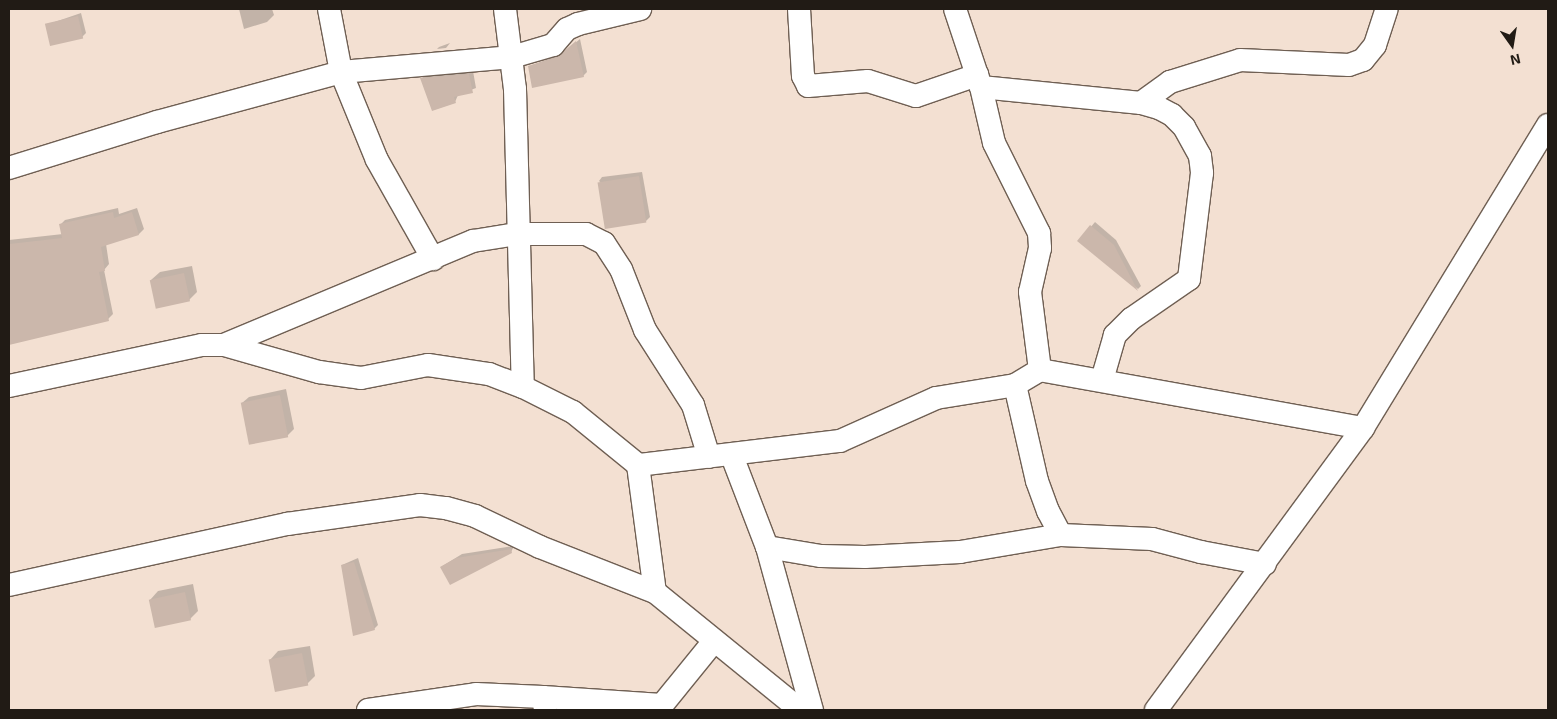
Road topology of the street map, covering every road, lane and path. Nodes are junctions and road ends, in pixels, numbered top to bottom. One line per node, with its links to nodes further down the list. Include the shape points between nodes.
1 (329, 9): 8 (street)
2 (504, 9): 7 (street)
3 (640, 9): 7 (street, via 567,28 552,45)
4 (799, 9): 9 (street, via 803,76 808,86 868,81 916,96)
5 (955, 9): 9 (street)
6 (1387, 9): 10 (street, via 1375,45 1363,60 1349,65 1240,60 1170,82)
7 (512, 57): 8 (street); 13 (street, via 518,166)
8 (341, 72): 12 (street, via 157,122); 14 (street, via 377,160)
9 (979, 81): 10 (street); 16 (street, via 994,143 1040,233 1040,248 1030,292)
10 (1141, 102): 17 (street, via 1178,120 1200,156 1202,173 1189,279 1124,325 1110,346)
11 (1548, 126): 21 (street)
12 (9, 168)
13 (517, 234): 14 (street, via 473,242); 20 (street); 22 (street, via 586,234 604,244 621,269 645,330 693,405)
14 (433, 258): 15 (street)
15 (224, 345): 18 (street, via 202,345); 20 (street, via 319,372 361,378 428,365 489,374)
16 (1040, 370): 17 (street); 19 (street)
17 (1102, 380): 21 (street)
18 (9, 386)
19 (1015, 386): 23 (street, via 936,398 840,441); 25 (street, via 1037,481)
20 (523, 387): 24 (street, via 573,412)
21 (1363, 428): 27 (street)
22 (709, 456): 23 (street); 24 (street)
23 (732, 456): 26 (street)
24 (638, 465): 29 (street)
25 (1061, 535): 26 (street, via 960,552 865,557 821,556); 27 (street, via 1152,539)
26 (767, 547): 35 (street)
27 (1265, 564): 36 (street)
28 (9, 584): 29 (street, via 287,524 420,505 475,516 540,548)
29 (655, 592): 30 (street)
30 (714, 641): 32 (street); 34 (street)
31 (544, 704): 32 (street); 33 (street, via 476,694)
32 (660, 707)
33 (368, 710)
34 (800, 710)
35 (812, 710)
36 (1156, 710)

